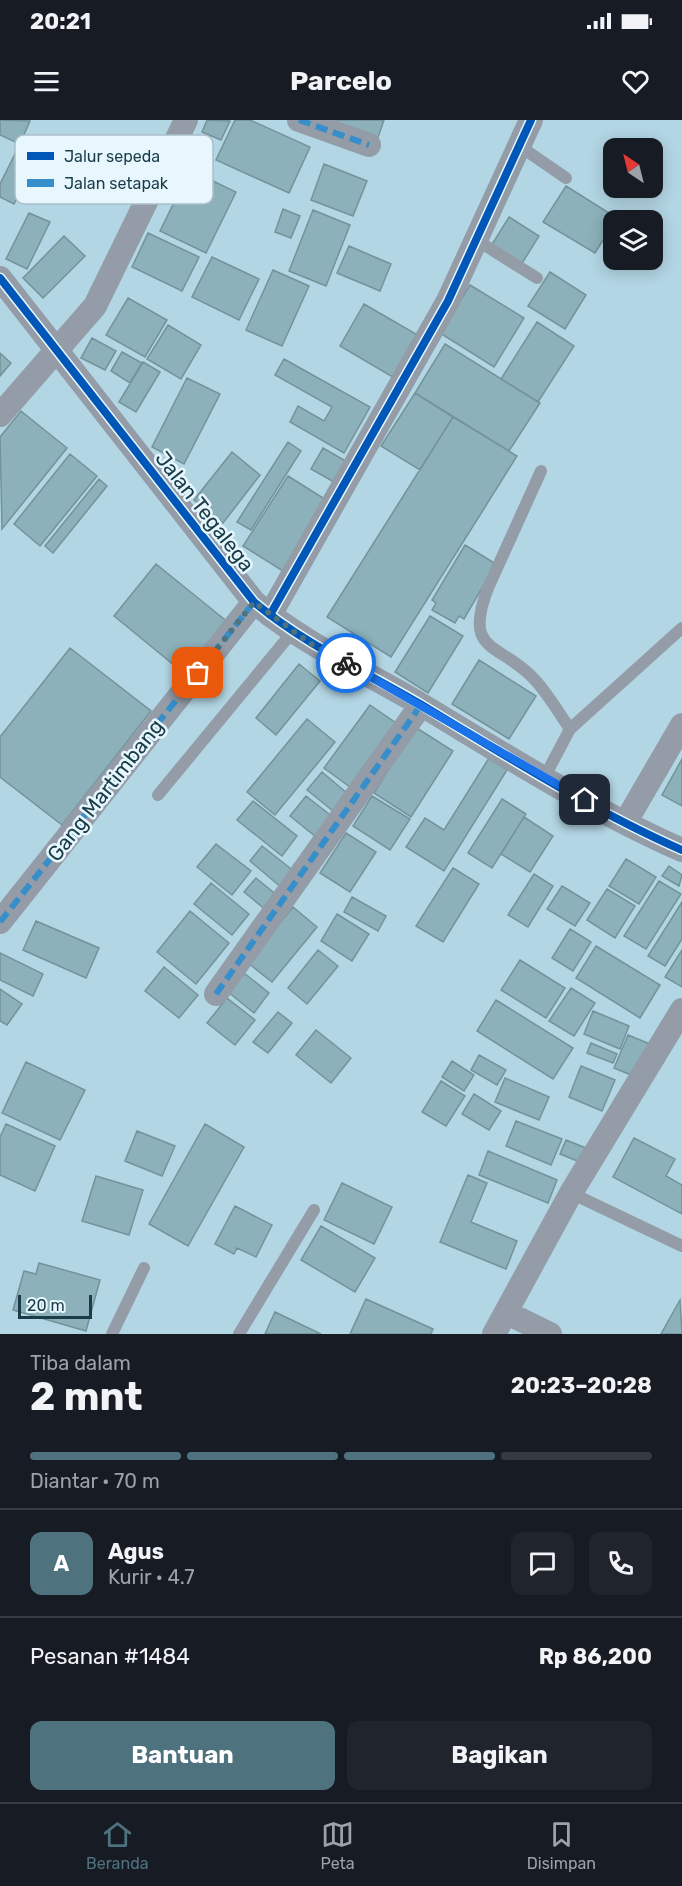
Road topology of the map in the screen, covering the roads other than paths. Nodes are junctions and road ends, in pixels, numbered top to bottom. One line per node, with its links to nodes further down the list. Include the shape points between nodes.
1 (186, 120): 4 (street)
2 (299, 120): 5 (street)
3 (531, 120): 6 (street, Gang Martimbang)
4 (179, 135)
5 (369, 145)
6 (521, 147): 7 (lane); 9 (street, Gang Martimbang)
7 (566, 178)
8 (145, 204): 12 (street, via 95,306)
9 (478, 241): 11 (lane); 15 (street, Gang Martimbang, via 448,301)
10 (0, 278): 12 (street, Jalan Tegalega)
11 (537, 278)
12 (55, 350): 13 (street); 15 (street, Jalan Tegalega)
13 (0, 415)
14 (541, 471): 20 (lane, via 488,588 478,626 487,645 535,679)
15 (262, 608): 17 (street, Jalan Tegalega); 25 (street, Gang Martimbang)
16 (682, 628): 20 (lane)
17 (294, 630): 18 (street, Jalan Tegalega, via 333,657); 22 (lane)
18 (421, 705): 21 (street, Jalan Tegalega); 26 (street)
19 (682, 725): 23 (street)
20 (570, 729): 21 (lane)
21 (544, 778): 23 (street, Jalan Tegalega)
22 (158, 795)
23 (625, 823): 24 (street, Jalan Tegalega)
24 (682, 850)
25 (0, 922)
26 (216, 994)
27 (682, 1010): 28 (street)
28 (571, 1193): 30 (lane); 32 (street)
29 (314, 1210): 34 (lane)
30 (682, 1246)
31 (144, 1268): 33 (lane)
32 (507, 1313): 35 (street); 36 (street)
33 (112, 1334)
34 (239, 1334)
35 (494, 1334)
36 (550, 1334)

